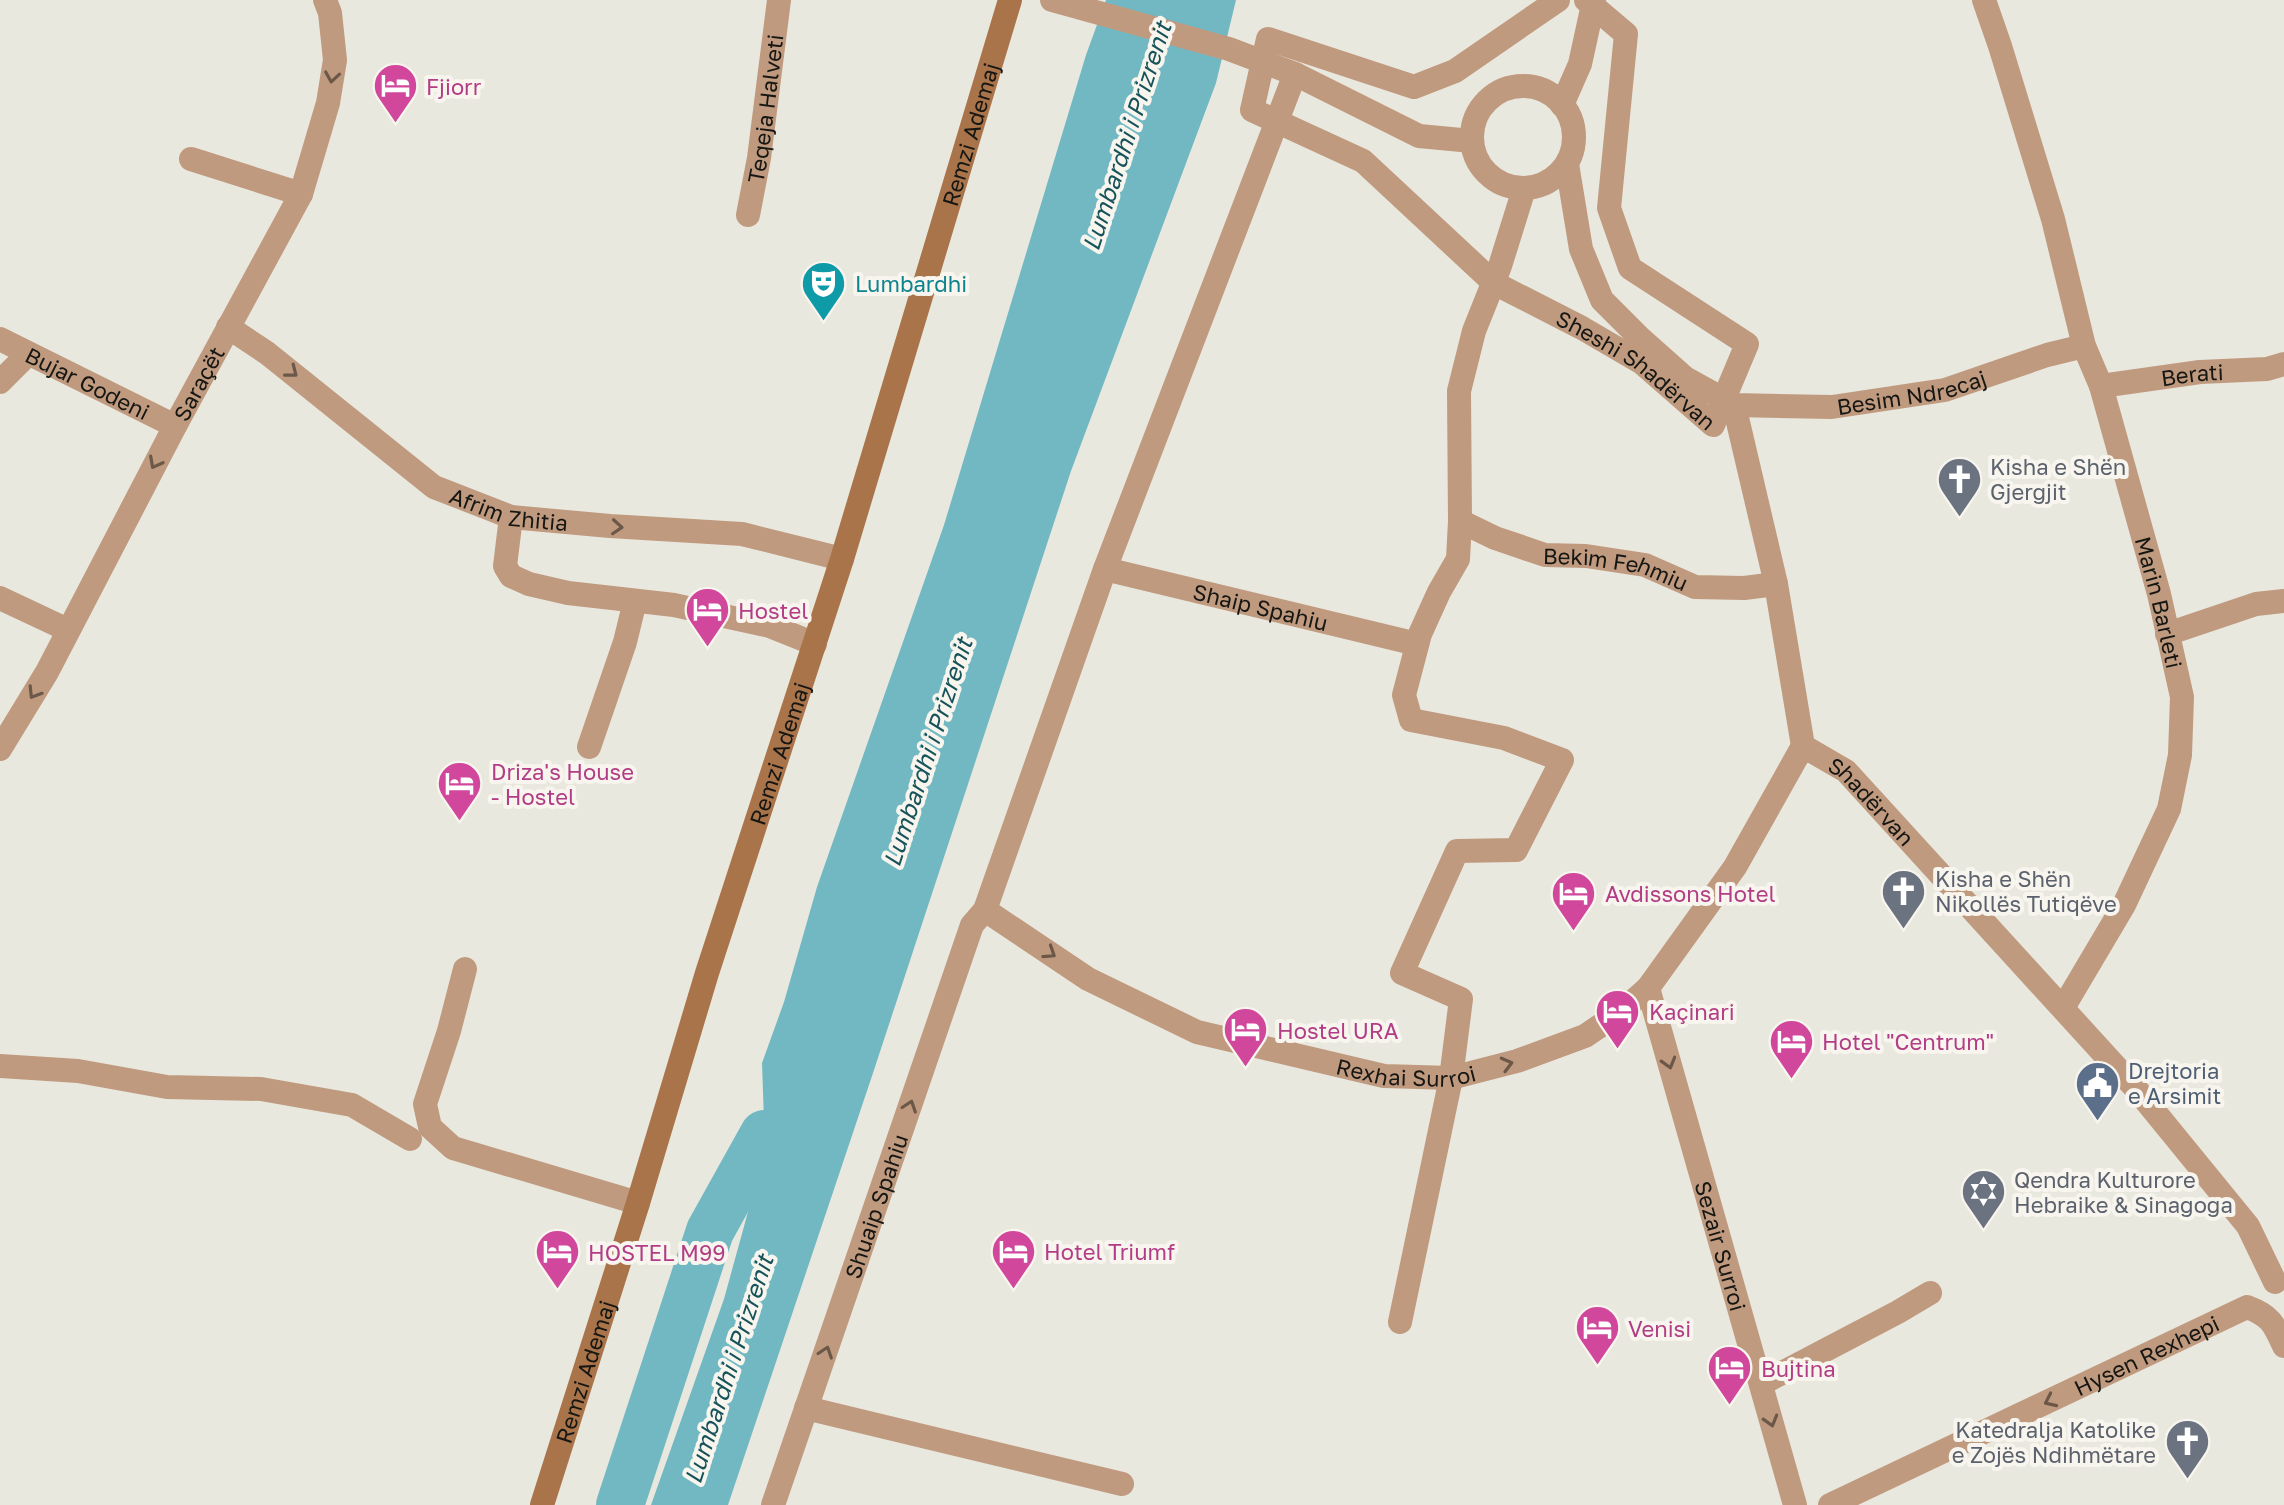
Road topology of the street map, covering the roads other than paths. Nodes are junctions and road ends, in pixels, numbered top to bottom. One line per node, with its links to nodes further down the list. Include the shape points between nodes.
1 (325, 0): 16 (street, Saraçët, one-way to 16, via 335,60)
2 (779, 0): 17 (street, Teqeja Halveti)
3 (1010, 0): 30 (main road, Remzi Ademaj)
4 (1558, 0): 8 (street, via 1455,71 1414,87 1268,39)
5 (1984, 0): 21 (street, Marin Barleti, via 2053,219)
6 (1057, 2): 8 (street)
7 (1591, 2): 10 (street, via 1580,64); 26 (street, Sheshi Shadërvan, via 1626,34 1609,208 1630,268 1747,344)
8 (1263, 62): 9 (street); 11 (street, Sheshi Shadërvan, via 1252,110)
9 (1295, 74): 11 (street, Shuaip Spahiu); 12 (street, via 1419,136)
10 (1562, 105): 12 (street, via 1543,89 1508,88 1480,109); 14 (street, via 1575,130)
11 (1277, 121): 18 (street, Sheshi Shadërvan, via 1363,161); 31 (street, Shuaip Spahiu)
12 (1472, 141): 15 (street, via 1484,170 1495,180)
13 (191, 159): 16 (street)
14 (1567, 164): 15 (street, via 1555,178); 26 (street, via 1581,249 1602,300 1685,378)
15 (1524, 189): 18 (street)
16 (301, 194): 19 (street, Saraçët)
17 (748, 215)
18 (1494, 283): 26 (street, Sheshi Shadërvan, via 1642,363 1713,425); 29 (street, via 1474,331 1459,391)
19 (228, 327): 27 (street, Saraçët); 28 (street, Afrim Zhitia, one-way to 28, via 434,487)
20 (0, 339): 22 (street, Bujar Godeni)
21 (2084, 346): 25 (street, Marin Barleti); 26 (street, Besim Ndrecaj, via 1945,390 1832,407)
22 (28, 354): 24 (street); 27 (street, Bujar Godeni)
23 (2284, 364): 25 (street, Berati)
24 (0, 382)
25 (2101, 386): 37 (street, Marin Barleti)
26 (1729, 403): 32 (street, Shadërvan)
27 (175, 426): 36 (street, Saraçët, one-way to 36)
28 (511, 517): 30 (street, Afrim Zhitia, one-way to 30, via 742,534); 34 (street, via 505,566 511,576 568,593)
29 (1460, 521): 32 (street, Bekim Fehmiu, via 1545,555 1645,565 1695,587); 39 (street, via 1458,559)
30 (842, 559): 38 (main road, Remzi Ademaj)
31 (1105, 569): 39 (street, Shaip Spahiu); 43 (street, Shuaip Spahiu)
32 (1776, 584): 41 (street, Shadërvan)
33 (0, 598): 36 (street)
34 (635, 601): 38 (street, via 770,626); 42 (street)
35 (2284, 601): 37 (street, via 2256,604)
36 (68, 630): 40 (street, Saraçët, one-way to 40, via 47,672)
37 (2167, 634): 46 (street, Marin Barleti, via 2182,697 2180,755 2169,809 2124,905)
38 (815, 644): 50 (main road, Remzi Ademaj)
39 (1417, 644): 48 (street, via 1404,695 1411,720 1504,738 1562,760 1516,850 1457,851 1402,973 1461,999)
40 (4, 733)
41 (1803, 746): 45 (street, via 1735,867); 46 (street, Shadërvan, via 1846,771)
42 (589, 747)
43 (985, 910): 48 (street, Rexhai Surroi, one-way to 48, via 1088,979 1197,1032 1384,1076); 57 (street, Shuaip Spahiu, one-way to 43, via 972,925)
44 (465, 969): 50 (street, via 425,1104 430,1127 453,1148)
45 (1648, 988): 48 (street, Rexhai Surroi, one-way to 45, via 1585,1036); 56 (street, Sezair Surroi, one-way to 56)
46 (2063, 1008): 51 (street, Shadërvan, via 2248,1226)
47 (0, 1066): 49 (street, via 78,1071 167,1087 261,1089 352,1105)
48 (1451, 1078): 54 (street)
49 (410, 1139)
50 (638, 1203): 59 (main road, Remzi Ademaj)
51 (2280, 1281): 53 (street, Hysen Rexhepi)
52 (1930, 1293): 56 (street)
53 (2247, 1307): 55 (street, via 2275,1324); 62 (street, Hysen Rexhepi, one-way to 62)
54 (1400, 1322)
55 (2284, 1346)
56 (1761, 1384): 61 (street, Sezair Surroi, one-way to 61)
57 (806, 1408): 58 (street); 60 (street, Shuaip Spahiu)
58 (1122, 1484)
59 (542, 1505)
60 (773, 1505)
61 (1795, 1505)
62 (1830, 1505)

